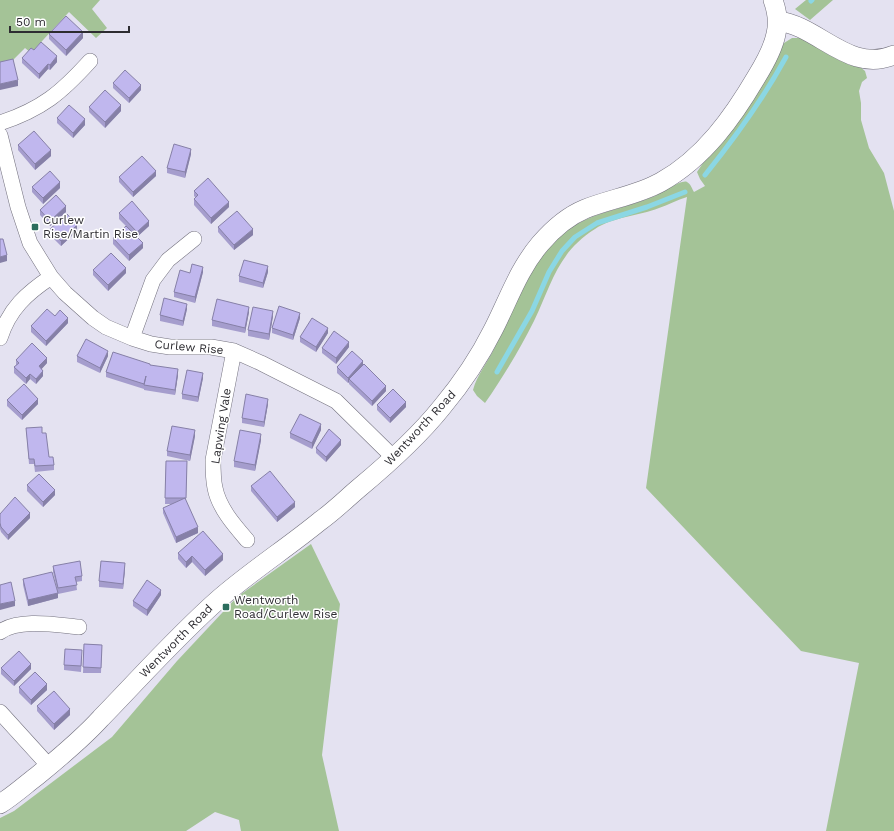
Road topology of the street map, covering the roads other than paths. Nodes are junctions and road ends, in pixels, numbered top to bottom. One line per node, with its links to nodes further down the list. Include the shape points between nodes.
1 (773, 0): 2 (street)
2 (778, 21): 3 (street, via 798,26 847,54 880,59); 12 (street, Wentworth Road, via 770,51 751,86 732,116 704,149 685,166 659,183 574,215 540,244 518,277 484,348 470,371 441,409)
3 (894, 55)
4 (90, 61): 5 (street, via 46,102 21,116)
5 (0, 123)
6 (0, 135): 8 (street, Curlew Rise, via 30,243)
7 (194, 239): 10 (street, via 168,260 153,280)
8 (51, 277): 9 (street, via 14,308); 10 (street, Curlew Rise, via 93,318 106,327)
9 (0, 338)
10 (132, 338): 11 (street, Curlew Rise, via 170,347 211,347)
11 (234, 351): 12 (street, Curlew Rise, via 336,401); 13 (street, Lapwing Vale, via 213,460 213,474 220,503)
12 (394, 458): 17 (street, Wentworth Road, via 322,520 218,599 99,721)
13 (247, 540)
14 (79, 627): 15 (street, via 30,624 16,625)
15 (0, 632)
16 (0, 712): 17 (street)
17 (49, 766): 18 (street, Wentworth Road)
18 (0, 804)

